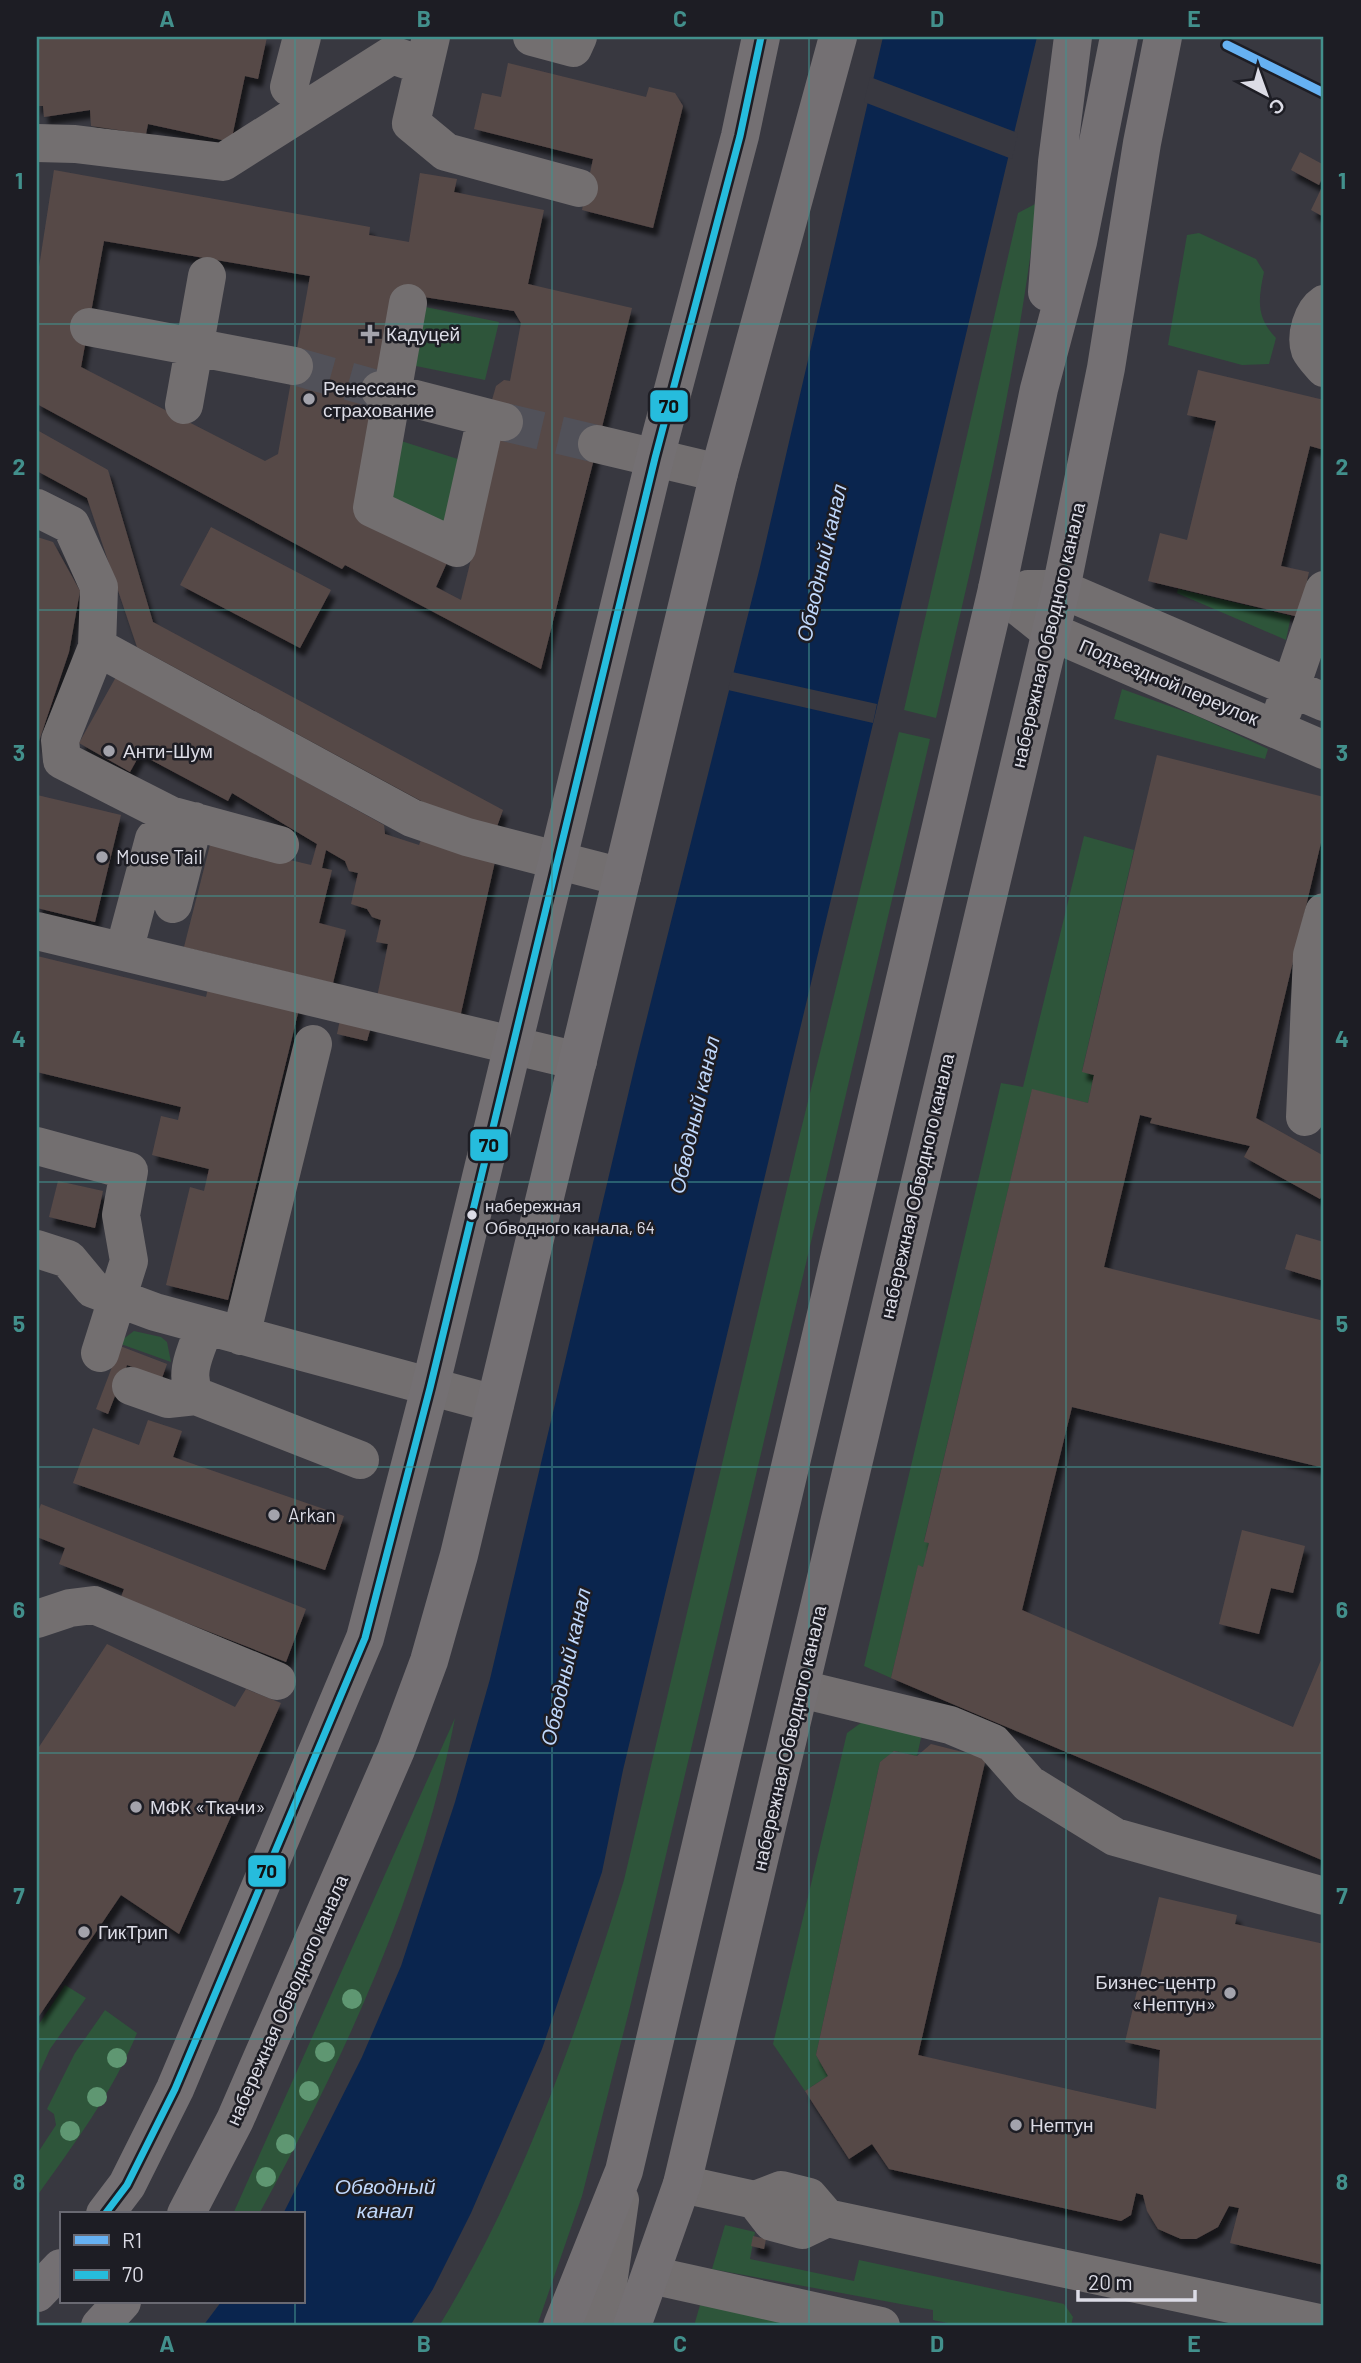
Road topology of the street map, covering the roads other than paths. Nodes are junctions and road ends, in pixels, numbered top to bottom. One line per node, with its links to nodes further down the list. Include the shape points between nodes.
1 (302, 37): 10 (street)
2 (532, 37): 3 (street, via 573,48)
3 (578, 37)
4 (761, 37): 24 (main road, via 740,136)
5 (838, 37): 25 (main road, набережная Обводного канала)
6 (1073, 37): 20 (main road, via 1057,162)
7 (1119, 37): 20 (main road, via 1078,242)
8 (1163, 37): 28 (main road, набережная Обводного канала, via 1107,368)
9 (428, 51): 11 (street, via 392,55 223,162 75,144); 12 (street, via 411,123 446,152)
10 (289, 87)
11 (37, 144)
12 (579, 188)
13 (208, 276): 17 (street)
14 (408, 303): 21 (street)
15 (1324, 304): 19 (street, via 1308,333 1311,351)
16 (89, 327): 17 (street)
17 (195, 347): 18 (street); 22 (street)
18 (294, 366)
19 (1324, 368)
20 (1040, 388): 27 (main road)
21 (387, 392): 21 (street, via 495,420 457,548 372,508)
22 (184, 405)
23 (597, 444): 24 (street)
24 (655, 458): 25 (street); 38 (main road)
25 (719, 473): 39 (main road, набережная Обводного канала)
26 (37, 508): 31 (street, via 71,525 99,587)
27 (998, 589): 28 (street); 30 (street, Подъездной переулок); 63 (main road)
28 (1062, 589): 30 (main road, набережная Обводного канала); 32 (street)
29 (1324, 590): 32 (street)
30 (1049, 631): 33 (street, Подъездной переулок); 61 (main road, набережная Обводного канала)
31 (97, 647): 35 (street, via 60,740 62,760 98,766 170,815); 38 (street, via 412,818)
32 (1308, 695): 33 (street)
33 (1276, 728): 34 (street, Подъездной переулок)
34 (1324, 750)
35 (194, 821): 37 (street); 40 (street)
36 (154, 839): 43 (street)
37 (280, 845)
38 (557, 862): 39 (street); 46 (main road)
39 (622, 877): 47 (main road, набережная Обводного канала)
40 (173, 904)
41 (1324, 912): 44 (street)
42 (37, 931): 43 (street)
43 (124, 951): 46 (street)
44 (1318, 959): 48 (street)
45 (313, 1044): 52 (street)
46 (513, 1046): 47 (street); 55 (main road)
47 (578, 1061): 57 (main road, набережная Обводного канала)
48 (1305, 1117)
49 (37, 1146): 51 (street, via 129,1171 121,1215 129,1261)
50 (37, 1249): 51 (street, via 68,1259 93,1289)
51 (117, 1298): 52 (street); 53 (street)
52 (223, 1331): 55 (street); 56 (street, via 190,1368 189,1385)
53 (100, 1353)
54 (131, 1386): 56 (street, via 167,1399)
55 (430, 1388): 57 (street); 65 (main road, via 365,1638 175,2089 127,2185)
56 (196, 1396): 58 (street)
57 (495, 1404): 66 (main road, набережная Обводного канала, via 429,1661 396,1750 236,2120)
58 (360, 1460)
59 (37, 1619): 60 (street, via 94,1605)
60 (277, 1681)
61 (801, 1689): 62 (street, via 950,1725 993,1743 1029,1784 1115,1837); 64 (main road, набережная Обводного канала)
62 (1324, 1896)
63 (624, 2171): 74 (main road); 75 (street)
64 (682, 2184): 68 (main road, набережная Обводного канала); 72 (street, via 755,2200 781,2190 809,2197 827,2218)
65 (107, 2212)
66 (187, 2212)
67 (60, 2270): 69 (main road)
68 (651, 2275): 71 (street); 76 (main road, набережная Обводного канала)
69 (37, 2293)
70 (120, 2304): 73 (main road)
71 (833, 2321): 77 (street)
72 (1324, 2324)
73 (100, 2326)
74 (562, 2326)
75 (602, 2326)
76 (632, 2326)
77 (881, 2326)

